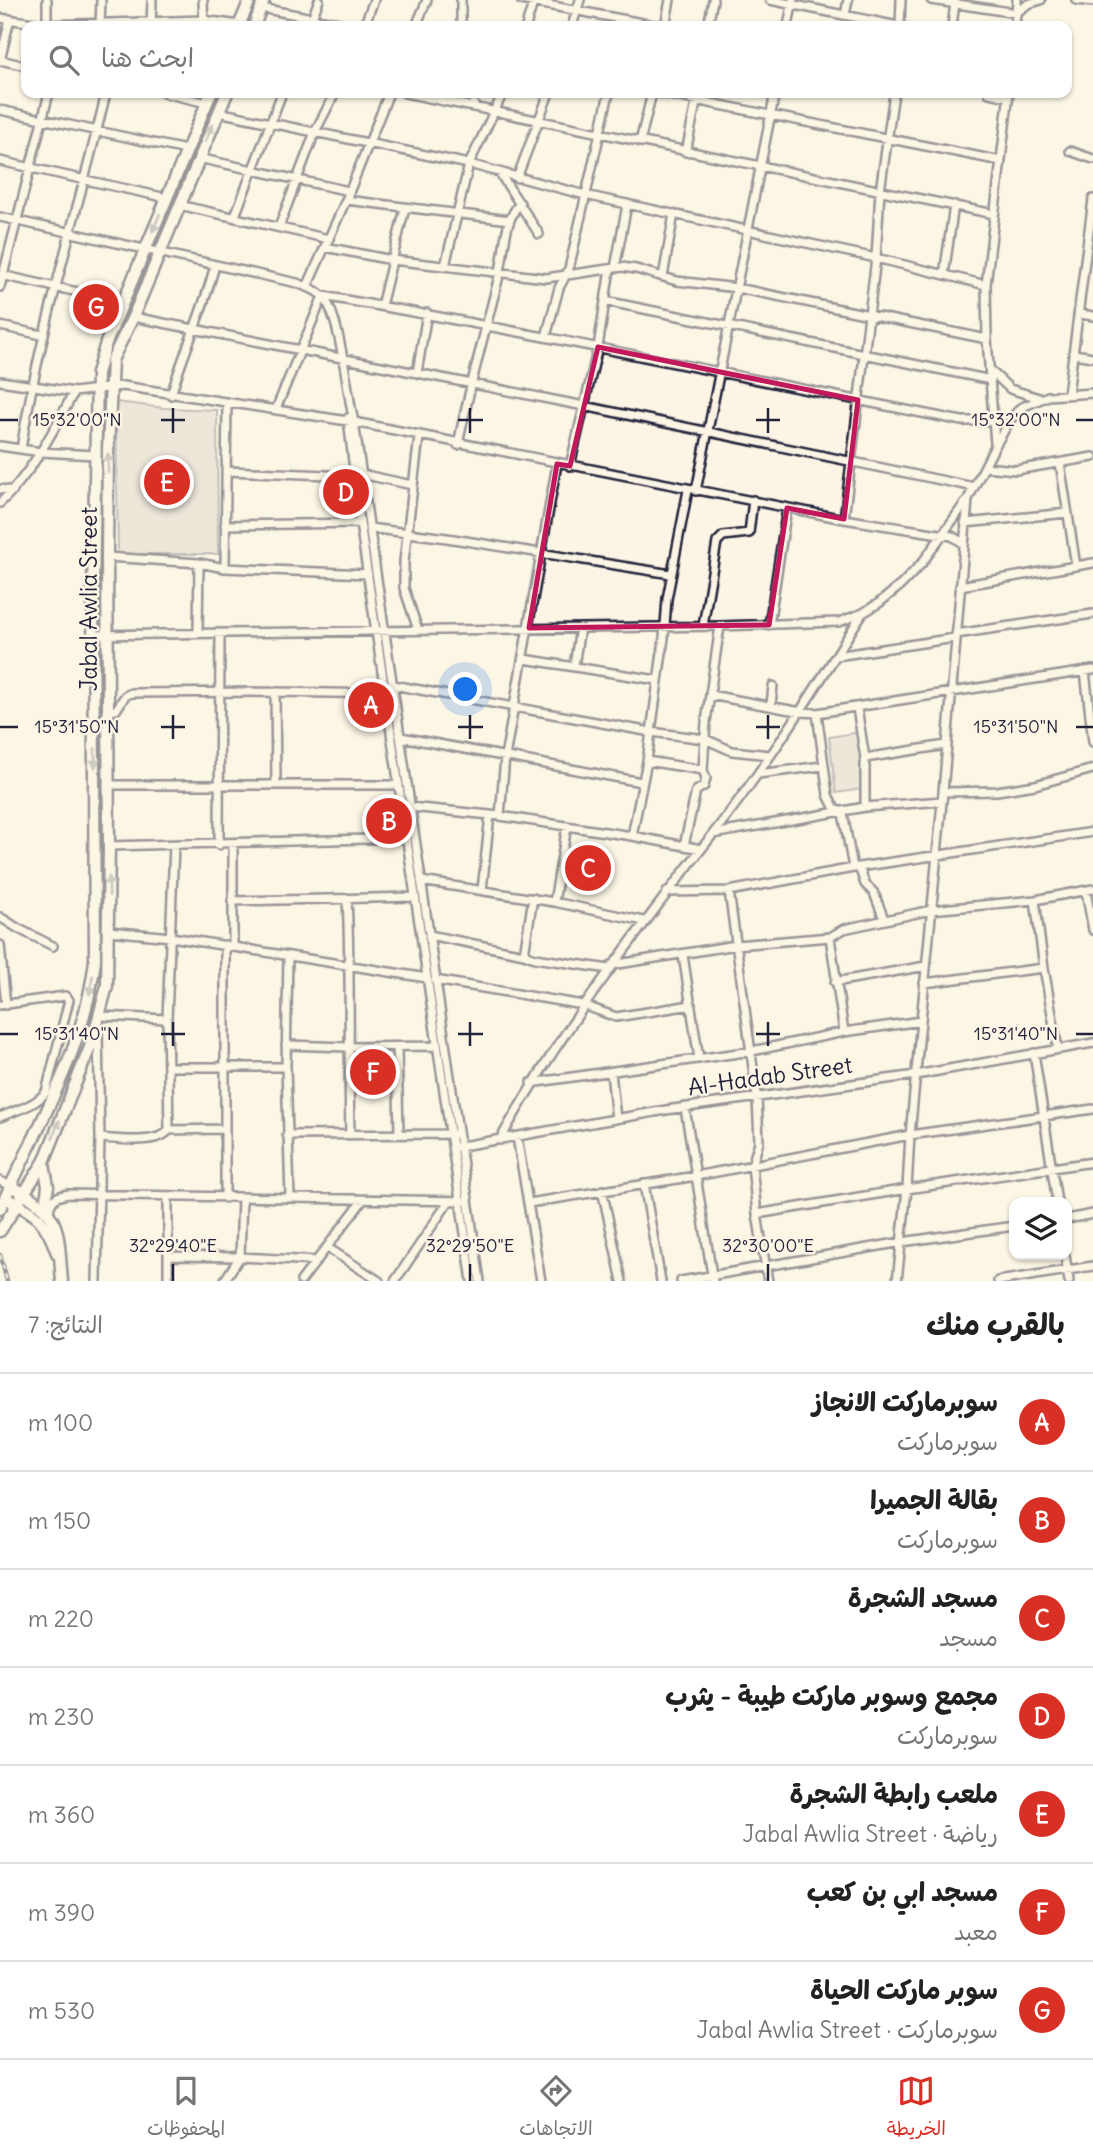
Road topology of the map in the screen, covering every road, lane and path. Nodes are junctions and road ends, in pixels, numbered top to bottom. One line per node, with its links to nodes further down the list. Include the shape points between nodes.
1 (47, 0): 33 (street)
2 (101, 0): 34 (street)
3 (152, 0): 35 (street)
4 (203, 0): 36 (street)
5 (250, 0): 37 (main road)
6 (319, 0): 30 (street)
7 (374, 0): 41 (street)
8 (427, 0): 42 (street)
9 (461, 0): 43 (street)
10 (522, 0): 21 (street)
11 (580, 0): 26 (street)
12 (670, 0): 47 (street)
13 (713, 0): 48 (street)
14 (770, 0): 22 (street)
15 (848, 0): 28 (street)
16 (901, 0): 51 (street)
17 (931, 0): 25 (street)
18 (1017, 0): 27 (street)
19 (1041, 0): 27 (street)
20 (1076, 0): 23 (street)
21 (533, 1): 26 (street); 44 (street)
22 (793, 2): 28 (street); 49 (street)
23 (1093, 2)
24 (263, 4): 30 (street); 38 (main road)
25 (955, 4): 27 (street); 52 (street)
26 (577, 11): 45 (street); 46 (street)
27 (1016, 13): 53 (street)
28 (845, 15): 50 (street)
29 (0, 18): 31 (street)
30 (312, 18): 39 (street); 40 (street)
31 (9, 19): 32 (street); 54 (street)
32 (22, 21)
33 (47, 21)
34 (100, 21)
35 (151, 21)
36 (204, 21)
37 (242, 21)
38 (256, 21)
39 (311, 21)
40 (327, 21)
41 (366, 21)
42 (418, 21)
43 (461, 21)
44 (527, 21)
45 (574, 21)
46 (614, 21)
47 (666, 21)
48 (709, 21)
49 (789, 21)
50 (874, 21)
51 (899, 21)
52 (953, 21)
53 (1015, 21)
54 (0, 60): 55 (street)
55 (21, 65)
56 (49, 98): 79 (street)
57 (105, 98): 82 (street)
58 (209, 98): 88 (main road, Jabal Awlia Street)
59 (224, 98): 77 (main road, Jabal Awlia Street)
60 (280, 98): 81 (street)
61 (332, 98): 83 (street)
62 (387, 98): 87 (street)
63 (432, 98): 74 (street)
64 (473, 98): 74 (street)
65 (501, 98): 76 (street)
66 (547, 98): 80 (street)
67 (608, 98): 84 (street)
68 (651, 98): 86 (street)
69 (697, 98): 90 (street)
70 (705, 98): 78 (street)
71 (774, 98): 78 (street)
72 (893, 98): 85 (street)
73 (1008, 98): 94 (street)
74 (474, 106): 76 (street)
75 (0, 110): 79 (street)
76 (497, 111): 80 (street); 95 (street)
77 (218, 112): 81 (street); 91 (main road, Jabal Awlia Street, one-way to 77)
78 (771, 114): 85 (street); 97 (street)
79 (43, 118): 82 (street); 96 (street)
80 (538, 121): 84 (street); 100 (street)
81 (270, 124): 83 (street); 98 (street)
82 (97, 131): 88 (street); 102 (street)
83 (315, 132): 87 (street); 101 (street)
84 (600, 134): 86 (street); 105 (street)
85 (887, 139): 94 (street); 104 (street)
86 (640, 142): 90 (street)
87 (369, 144): 95 (street); 103 (street)
88 (186, 150): 106 (main road, Jabal Awlia Street)
89 (1070, 151): 92 (street)
90 (686, 152): 97 (street)
91 (198, 158): 98 (street); 110 (main road, Jabal Awlia Street)
92 (1093, 159)
93 (0, 161): 96 (street)
94 (1001, 162): 116 (street)
95 (469, 164): 99 (street); 114 (street)
96 (30, 167): 102 (street); 119 (street)
97 (761, 167): 104 (street); 122 (street)
98 (252, 170): 101 (street); 117 (street)
99 (499, 171): 100 (street); 109 (street)
100 (517, 178): 105 (street)
101 (297, 179): 103 (street); 121 (street)
102 (84, 180): 106 (street); 123 (street)
103 (349, 191): 108 (street)
104 (880, 191): 112 (street); 128 (street)
105 (585, 195): 111 (street); 137 (street)
106 (167, 198): 126 (main road, Jabal Awlia Street, one-way to 126)
107 (1093, 199): 130 (street)
108 (346, 200): 113 (street); 125 (street)
109 (520, 204): 120 (street); 124 (street)
110 (179, 205): 117 (street); 127 (main road, Jabal Awlia Street)
111 (627, 205): 115 (street); 133 (street)
112 (954, 205): 116 (street); 136 (street)
113 (405, 208): 114 (street); 129 (street)
114 (456, 214): 120 (street); 132 (street)
115 (674, 214): 122 (street); 138 (street)
116 (994, 214): 139 (street)
117 (235, 216): 121 (street)
118 (0, 217): 119 (street)
119 (17, 220): 123 (street); 135 (street)
120 (510, 220): 134 (street)
121 (279, 227): 125 (street)
122 (748, 231): 128 (street); 143 (street)
123 (70, 233): 126 (street); 141 (street)
124 (539, 234)
125 (327, 243): 129 (street); 142 (street)
126 (146, 249): 127 (street); 146 (main road, Jabal Awlia Street)
127 (160, 253): 131 (street); 152 (main road, Jabal Awlia Street)
128 (876, 258): 136 (street); 149 (street)
129 (392, 260): 132 (street); 147 (street)
130 (1089, 263): 150 (street)
131 (215, 265): 142 (street); 156 (street)
132 (445, 266): 134 (street)
133 (612, 268): 137 (street); 138 (street); 145 (street)
134 (500, 271): 137 (street); 153 (street)
135 (1, 275): 140 (street); 141 (street)
136 (944, 275): 139 (street)
137 (566, 276): 158 (street)
138 (663, 277): 143 (street)
139 (986, 285): 159 (street)
140 (0, 286)
141 (56, 286): 146 (street); 157 (street)
142 (307, 287): 144 (street)
143 (737, 288): 149 (street); 155 (street)
144 (323, 296): 147 (street); 161 (street); 165 (street, via 336,324)
145 (605, 301): 155 (street); 160 (street)
146 (123, 302): 174 (main road, Jabal Awlia Street, via 99,364)
147 (381, 306): 148 (street)
148 (427, 313): 153 (street); 167 (street)
149 (869, 314): 159 (street); 163 (street)
150 (1080, 314): 151 (street); 162 (street)
151 (1093, 316)
152 (133, 317): 156 (street); 173 (main road, Jabal Awlia Street, via 112,360)
153 (486, 325): 158 (street); 171 (street)
154 (0, 326): 157 (street)
155 (729, 327): 163 (street); 168 (street)
156 (193, 328): 161 (street); 178 (street)
157 (42, 335): 172 (street)
158 (546, 337): 160 (street)
159 (987, 339): 166 (street)
160 (598, 347): 168 (street); 182 (street)
161 (300, 350): 165 (street); 183 (street)
162 (1074, 354): 164 (street); 177 (street)
163 (864, 355): 169 (street); 180 (street)
164 (1093, 357)
165 (341, 358): 167 (street); 185 (street)
166 (990, 369): 169 (street); 179 (street, via 1010,389)
167 (416, 373): 171 (street)
168 (720, 373): 180 (street); 186 (street)
169 (991, 380): 184 (street)
170 (0, 381): 172 (street)
171 (470, 384): 182 (street); 188 (street)
172 (31, 386): 175 (street); 191 (street)
173 (110, 387): 174 (street); 178 (street); 221 (main road, Jabal Awlia Street, one-way to 173)
174 (96, 390): 175 (street); 193 (main road, Jabal Awlia Street)
175 (74, 392): 192 (street)
176 (1093, 393): 177 (street)
177 (1068, 394): 179 (street)
178 (171, 395): 181 (street)
179 (1040, 398): 190 (street, via 1015,413)
180 (858, 400): 184 (street, via 962,421); 195 (street)
181 (227, 403): 183 (street); 200 (street)
182 (584, 406): 186 (street); 198 (street)
183 (276, 410): 185 (street)
184 (994, 421): 190 (street)
185 (351, 422): 187 (street); 201 (street)
186 (708, 431): 195 (street); 205 (street)
187 (419, 437): 188 (street); 202 (street)
188 (458, 445): 197 (street)
189 (0, 446): 191 (street)
190 (995, 446): 199 (street)
191 (21, 449): 192 (street)
192 (41, 452): 193 (street); 206 (street)
193 (95, 455): 241 (main road, Jabal Awlia Street)
194 (1093, 457): 196 (street)
195 (851, 461): 203 (street); 212 (street)
196 (1060, 463): 199 (street, via 1016,470); 211 (street)
197 (557, 464): 198 (street); 220 (street)
198 (570, 466): 205 (street)
199 (985, 467): 203 (street)
200 (226, 471): 201 (street); 215 (street)
201 (357, 475): 202 (street); 213 (street); 216 (street)
202 (412, 485): 217 (street)
203 (974, 487): 207 (street)
204 (0, 489): 206 (street)
205 (692, 490): 208 (street); 227 (street)
206 (13, 491): 209 (street)
207 (968, 499): 214 (street); 218 (street)
208 (753, 500): 210 (street); 233 (street, via 749,533 717,542)
209 (0, 503)
210 (787, 508): 212 (street); 231 (street)
211 (1068, 513): 214 (street); 224 (street)
212 (844, 519): 218 (street)
213 (360, 523): 215 (street); 226 (street)
214 (965, 523): 219 (street)
215 (225, 525): 225 (street)
216 (369, 528): 217 (street); 238 (street)
217 (406, 533): 220 (street); 237 (street, via 404,588)
218 (943, 536): 219 (street); 229 (street, via 901,585)
219 (963, 543): 228 (street)
220 (540, 553): 227 (street); 235 (street)
221 (107, 557): 222 (street); 242 (main road, Jabal Awlia Street)
222 (199, 563): 225 (street); 239 (street)
223 (1093, 563): 224 (street)
224 (1076, 566): 228 (street)
225 (225, 568): 226 (street)
226 (368, 574): 238 (street)
227 (671, 574): 232 (street)
228 (960, 586): 243 (street)
229 (863, 613): 231 (street, via 831,623); 244 (street)
230 (1093, 614): 243 (street)
231 (769, 625): 234 (street)
232 (663, 626): 233 (street); 236 (street); 248 (street)
233 (703, 626): 234 (street)
234 (720, 626): 255 (street)
235 (529, 628): 236 (street); 237 (street); 245 (street)
236 (580, 628): 246 (street)
237 (418, 631): 238 (street)
238 (381, 632): 240 (street); 249 (street); 254 (street)
239 (198, 633): 240 (street); 242 (street)
240 (219, 633): 252 (street)
241 (93, 635): 242 (street); 380 (main road, Jabal Awlia Street, one-way to 380, via 93,978 74,1045)
242 (109, 635): 259 (main road, Jabal Awlia Street)
243 (955, 636): 244 (street); 251 (street)
244 (836, 656): 260 (street)
245 (524, 659): 246 (street); 257 (street)
246 (574, 666): 248 (street)
247 (1089, 670): 251 (street); 265 (street)
248 (657, 680): 262 (street)
249 (393, 685): 257 (street); 263 (street)
250 (773, 686): 256 (street)
251 (950, 691): 258 (street); 266 (street)
252 (220, 692): 253 (street); 259 (street, via 131,693 116,710); 277 (street)
253 (275, 692): 254 (street); 278 (street)
254 (386, 694): 279 (street)
255 (710, 695): 256 (street); 264 (street)
256 (771, 705): 260 (street)
257 (514, 706): 262 (street); 268 (street)
258 (857, 708): 261 (street); 269 (street)
259 (108, 711): 276 (main road, Jabal Awlia Street)
260 (801, 712): 261 (street); 267 (street)
261 (817, 713): 271 (street)
262 (651, 732): 264 (street); 270 (street)
263 (401, 737): 268 (street); 282 (street)
264 (705, 739): 267 (street, via 732,751); 273 (street)
265 (1093, 742)
266 (946, 746): 269 (street); 280 (street)
267 (771, 755): 274 (street)
268 (505, 757): 275 (street); 286 (street)
269 (865, 758): 283 (street)
270 (647, 761): 273 (street); 275 (street)
271 (823, 766): 274 (street); 284 (street, via 831,804)
272 (1093, 769): 280 (street, via 1023,787)
273 (703, 770): 296 (street, via 706,778 704,786 695,791)
274 (758, 774): 289 (street)
275 (641, 782): 290 (street)
276 (108, 785): 277 (street); 295 (main road, Jabal Awlia Street)
277 (221, 785): 278 (street); 294 (street)
278 (276, 785): 279 (street)
279 (399, 785): 291 (street)
280 (943, 792): 281 (street)
281 (942, 801): 283 (street); 298 (street)
282 (410, 807): 285 (street); 300 (street)
283 (865, 807): 284 (street)
284 (843, 813): 289 (street); 299 (street)
285 (490, 815): 286 (street); 301 (street)
286 (500, 816): 287 (street)
287 (567, 826): 290 (street); 310 (street)
288 (1093, 832): 298 (street)
289 (713, 834): 297 (street)
290 (632, 836): 296 (street)
291 (406, 838): 292 (street); 305 (street)
292 (233, 844): 294 (street); 309 (street)
293 (174, 845): 294 (street); 295 (street); 318 (street)
294 (219, 845)
295 (109, 846): 316 (main road, Jabal Awlia Street, one-way to 295)
296 (684, 846): 297 (street)
297 (701, 849): 304 (street)
298 (937, 855): 299 (street); 311 (street)
299 (856, 867): 303 (street); 313 (street, via 874,893)
300 (421, 881): 301 (street); 317 (street)
301 (482, 890): 307 (street)
302 (1090, 890): 308 (street); 315 (street)
303 (729, 891): 304 (street); 321 (street)
304 (667, 892): 314 (street)
305 (415, 897): 306 (street); 331 (street)
306 (347, 898): 309 (street); 328 (street)
307 (533, 898): 310 (street); 324 (street)
308 (1035, 900): 311 (street); 330 (street)
309 (232, 901): 323 (street)
310 (555, 902): 314 (street)
311 (931, 911): 313 (street); 327 (street)
312 (0, 917): 322 (street)
313 (884, 919): 319 (street)
314 (644, 921): 329 (street)
315 (1093, 930)
316 (109, 932): 318 (street); 337 (main road, Jabal Awlia Street, via 107,986)
317 (429, 935): 324 (street); 331 (street)
318 (171, 937): 323 (street); 338 (street)
319 (830, 937): 321 (street); 332 (street)
320 (0, 945): 334 (street)
321 (736, 945): 325 (street); 347 (street)
322 (52, 946)
323 (229, 946): 326 (street); 350 (street)
324 (524, 954): 329 (street)
325 (682, 955): 329 (street); 336 (street)
326 (289, 957): 328 (street); 342 (street)
327 (926, 966): 332 (street); 333 (street)
328 (350, 967): 331 (street); 344 (street)
329 (610, 967): 335 (street)
330 (1044, 968): 333 (street); 346 (street)
331 (431, 979): 335 (street); 343 (street); 366 (street)
332 (835, 982): 340 (street)
333 (924, 983): 339 (street)
334 (3, 1005): 360 (street, via 65,996 69,1000 46,1092)
335 (583, 1006): 336 (street, via 625,1017); 355 (street)
336 (691, 1006): 349 (street)
337 (99, 1018): 338 (street); 370 (street); 373 (main road, Jabal Awlia Street, one-way to 337)
338 (167, 1019): 351 (street)
339 (921, 1020): 340 (street); 354 (street)
340 (844, 1032): 347 (street)
341 (1093, 1043): 346 (street, Al-Hadab Street)
342 (286, 1045): 344 (street); 352 (street)
343 (437, 1046): 345 (street); 366 (street)
344 (348, 1047): 345 (street); 364 (street)
345 (397, 1047): 365 (street)
346 (1058, 1049): 348 (street, Al-Hadab Street)
347 (752, 1051): 349 (street); 356 (street)
348 (1034, 1053): 354 (street, Al-Hadab Street); 359 (street)
349 (699, 1059): 353 (street)
350 (224, 1066): 351 (street); 352 (street); 362 (street)
351 (168, 1067): 363 (street)
352 (286, 1067): 367 (street)
353 (611, 1072): 355 (street); 361 (street)
354 (916, 1075): 356 (street, Al-Hadab Street); 368 (street)
355 (531, 1083): 371 (street)
356 (757, 1097): 357 (street, Al-Hadab Street); 375 (street, via 758,1142)
357 (685, 1108): 361 (street, Al-Hadab Street); 377 (street)
358 (1093, 1109): 359 (street)
359 (1044, 1116): 368 (street); 376 (street)
360 (0, 1117)
361 (616, 1119): 369 (street, Al-Hadab Street)
362 (224, 1129): 363 (street); 388 (street)
363 (169, 1130): 370 (street, via 162,1137 145,1140)
364 (350, 1134): 365 (street); 367 (street)
365 (399, 1134): 366 (street)
366 (454, 1134): 372 (street)
367 (287, 1135): 390 (street)
368 (910, 1135): 375 (street); 381 (street)
369 (517, 1137): 371 (street, Al-Hadab Street); 394 (street)
370 (100, 1138): 384 (street)
371 (500, 1140): 372 (street, Al-Hadab Street)
372 (455, 1147): 393 (street)
373 (44, 1162): 383 (main road, Jabal Awlia Street); 397 (main road, via 48,1186)
374 (1093, 1162): 376 (street)
375 (752, 1165): 377 (street); 398 (street)
376 (1052, 1169): 381 (street); 387 (street)
377 (696, 1176): 379 (street); 412 (street)
378 (0, 1181): 380 (street)
379 (644, 1184): 382 (street); 424 (street)
380 (11, 1186): 383 (main road); 385 (main road, Jabal Awlia Street)
381 (907, 1189): 398 (street); 403 (street)
382 (602, 1190): 394 (street); 423 (street)
383 (25, 1194): 395 (main road, Jabal Awlia Street); 397 (main road)
384 (97, 1194): 386 (street); 397 (street, via 56,1197); 414 (street)
385 (2, 1196): 395 (main road); 396 (main road, Jabal Awlia Street)
386 (168, 1196): 388 (street); 405 (street)
387 (1056, 1197)
388 (225, 1198): 389 (street)
389 (242, 1198): 390 (street); 406 (street)
390 (290, 1198): 391 (street)
391 (363, 1200): 392 (street); 404 (street)
392 (449, 1201): 393 (street); 419 (street)
393 (464, 1201): 420 (street); 421 (street)
394 (529, 1203): 422 (street)
395 (19, 1205): 397 (main road); 401 (main road, Jabal Awlia Street)
396 (0, 1209)
397 (44, 1212): 401 (main road, via 23,1215); 413 (main road)
398 (757, 1214): 409 (street)
399 (1093, 1214): 400 (street)
400 (1072, 1218)
401 (3, 1227)
402 (1009, 1227): 403 (street)
403 (902, 1242): 409 (street); 427 (street)
404 (328, 1248): 408 (street); 418 (street)
405 (168, 1256): 406 (street); 415 (street)
406 (240, 1257): 408 (street); 416 (street)
407 (1066, 1260): 411 (street)
408 (317, 1261): 417 (street)
409 (765, 1266): 412 (street); 426 (street)
410 (1093, 1266): 411 (street)
411 (1067, 1270): 428 (street); 429 (street)
412 (712, 1278): 425 (street)
413 (62, 1281)
414 (97, 1281)
415 (168, 1281)
416 (223, 1281)
417 (301, 1281)
418 (379, 1281)
419 (395, 1281)
420 (472, 1281)
421 (480, 1281)
422 (541, 1281)
423 (622, 1281)
424 (661, 1281)
425 (681, 1281)
426 (768, 1281)
427 (897, 1281)
428 (998, 1281)
429 (1069, 1281)

